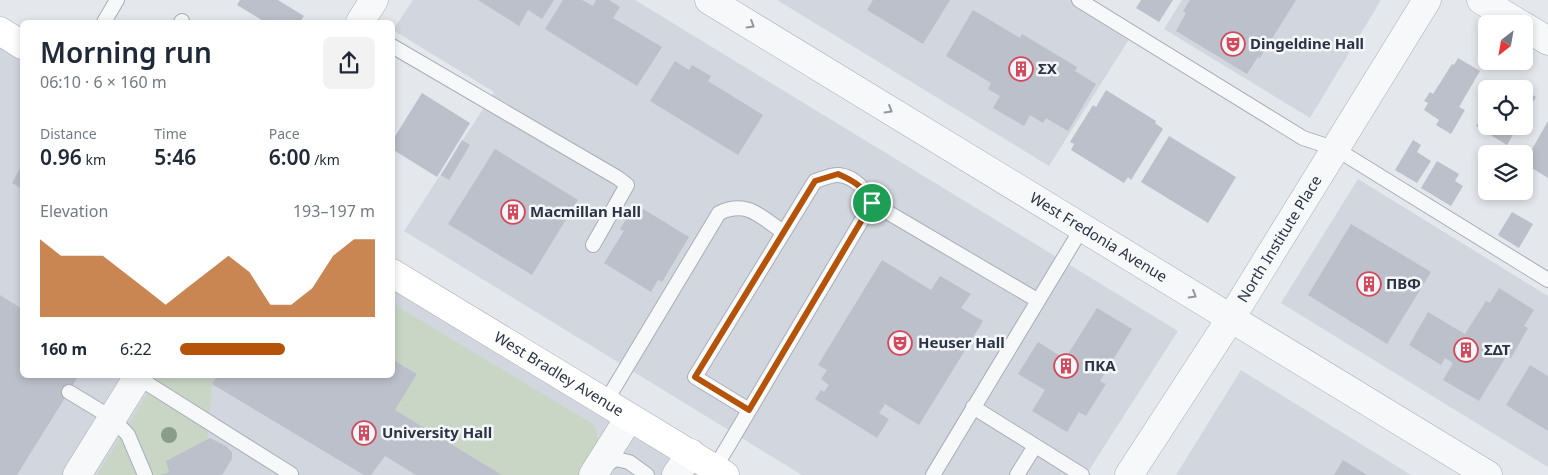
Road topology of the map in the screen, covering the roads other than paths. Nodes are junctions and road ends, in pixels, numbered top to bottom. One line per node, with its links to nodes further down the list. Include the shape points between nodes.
1 (117, 0): 8 (lane)
2 (374, 0): 9 (street)
3 (709, 0): 17 (street, West Fredonia Avenue, one-way to 17)
4 (1079, 0): 15 (lane, via 1303,138)
5 (1428, 0): 15 (street, North Institute Place)
6 (1481, 0): 7 (street)
7 (1505, 15)
8 (105, 20)
9 (361, 20)
10 (0, 31): 13 (street)
11 (1533, 32): 12 (street)
12 (1548, 41)
13 (20, 44)
14 (395, 48): 19 (lane, via 628,185)
15 (1336, 149): 21 (lane); 23 (street, North Institute Place)
16 (872, 203): 18 (lane, via 866,189 838,174 815,181); 22 (lane); 29 (lane)
17 (1082, 228): 22 (lane); 23 (street, West Fredonia Avenue, one-way to 23)
18 (783, 232): 27 (lane, via 747,207 731,207 719,213); 29 (lane, via 695,377)
19 (593, 245)
20 (395, 276): 27 (street, West Bradley Avenue)
21 (1548, 280)
22 (1037, 300): 28 (lane)
23 (1231, 318): 43 (street, North Institute Place); 44 (street, West Fredonia Avenue)
24 (137, 378): 30 (street)
25 (141, 378): 36 (lane)
26 (69, 392): 30 (lane)
27 (605, 403): 31 (street, West Bradley Avenue)
28 (973, 407): 32 (lane); 40 (lane)
29 (749, 410): 34 (lane)
30 (112, 418): 37 (street); 38 (lane, via 128,435)
31 (629, 418): 33 (street, West Bradley Avenue); 35 (street)
32 (1035, 446): 41 (lane); 42 (lane)
33 (684, 464): 34 (street, West Bradley Avenue)
34 (719, 472)
35 (594, 473): 39 (lane, via 616,459 629,462)
36 (290, 474)
37 (77, 475)
38 (144, 475)
39 (647, 475)
40 (933, 475)
41 (1017, 475)
42 (1082, 475)
43 (1129, 475)
44 (1488, 475)

